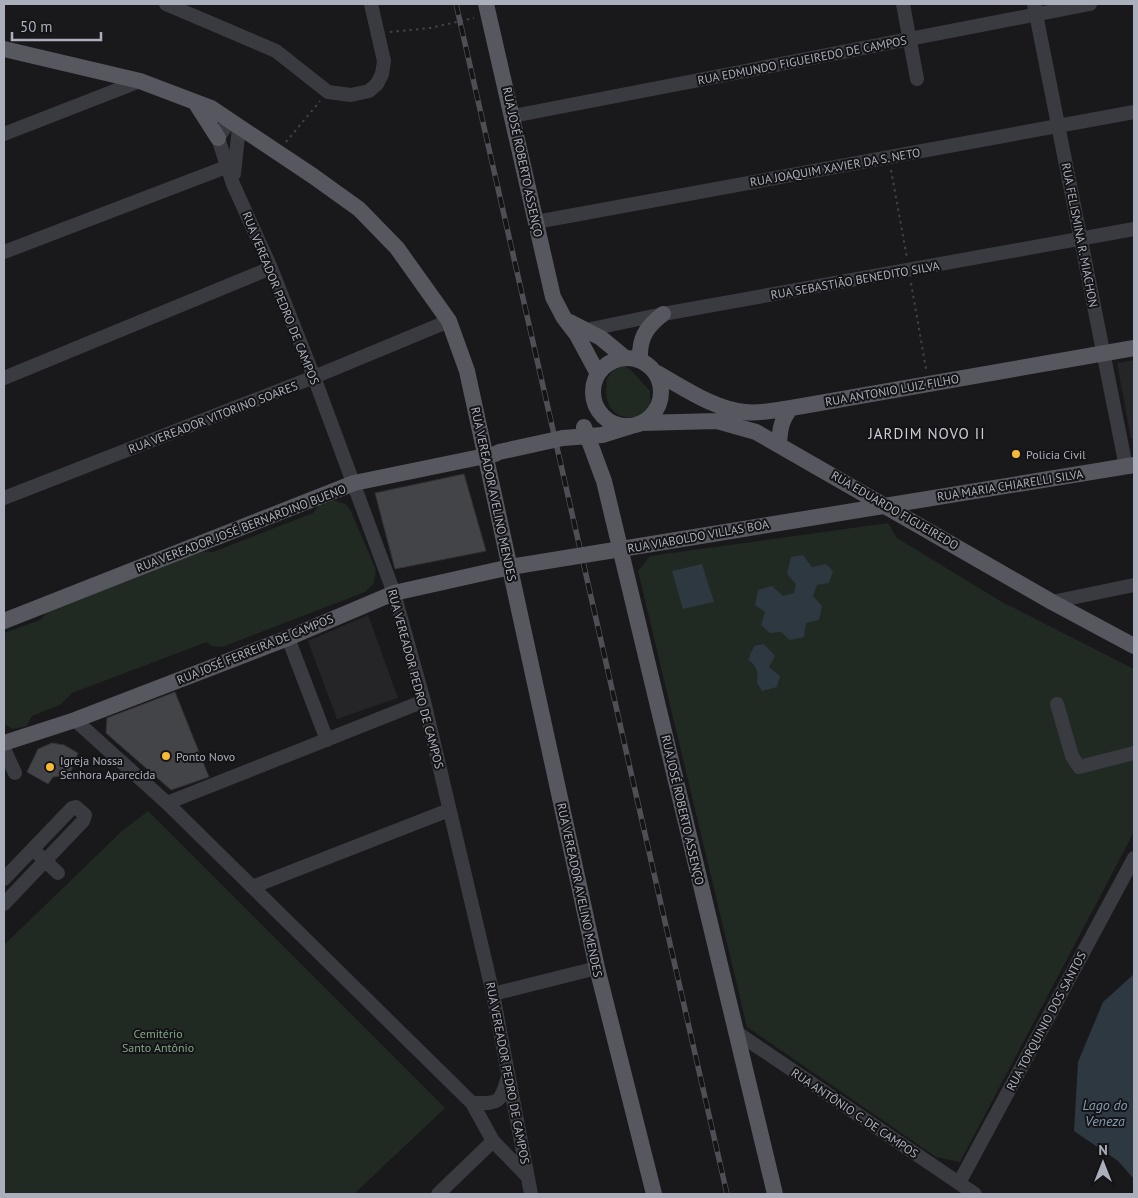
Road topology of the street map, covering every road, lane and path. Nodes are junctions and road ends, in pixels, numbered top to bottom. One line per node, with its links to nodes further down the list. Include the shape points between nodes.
1 (166, 4): 12 (street, via 276,52)
2 (371, 4): 7 (street)
3 (903, 4): 8 (street)
4 (1090, 4): 6 (street, RUA EDMUNDO FIGUEIREDO DE CAMPOS)
5 (488, 9): 7 (path, via 430,28); 15 (main road, RUA JOSÉ ROBERTO ASSENÇO)
6 (1035, 9): 8 (street, RUA EDMUNDO FIGUEIREDO DE CAMPOS); 17 (street, RUA FELISMINA R. MIACHON)
7 (378, 33): 12 (street, via 384,61 377,84 369,91 351,95)
8 (910, 39): 10 (street); 15 (street, RUA EDMUNDO FIGUEIREDO DE CAMPOS)
9 (4, 49): 11 (main road, RUA VEREADOR AVELINO MENDES)
10 (917, 79)
11 (140, 81): 13 (main road, RUA VEREADOR AVELINO MENDES); 18 (street)
12 (328, 92): 20 (path)
13 (195, 102): 16 (main road, RUA VEREADOR AVELINO MENDES); 19 (main road)
14 (1134, 112): 17 (street, RUA JOAQUIM XAVIER DA S. NETO)
15 (513, 116): 22 (main road, RUA JOSÉ ROBERTO ASSENÇO)
16 (235, 124): 19 (street); 20 (main road, RUA VEREADOR AVELINO MENDES); 21 (street, RUA VEREADOR PEDRO DE CAMPOS)
17 (1060, 126): 22 (street, RUA JOAQUIM XAVIER DA S. NETO); 24 (street, RUA FELISMINA R. MIACHON)
18 (4, 134)
19 (218, 138): 21 (street, RUA VEREADOR PEDRO DE CAMPOS)
20 (277, 152): 28 (main road, RUA VEREADOR AVELINO MENDES, via 359,210 397,248)
21 (231, 166): 25 (street); 26 (street, RUA VEREADOR PEDRO DE CAMPOS, via 233,184)
22 (536, 222): 29 (main road, RUA JOSÉ ROBERTO ASSENÇO, via 553,297 564,318)
23 (1134, 229): 24 (street, RUA SEBASTIÃO BENEDITO SILVA)
24 (1080, 239): 27 (street, RUA SEBASTIÃO BENEDITO SILVA); 31 (street, RUA FELISMINA R. MIACHON)
25 (4, 252)
26 (271, 268): 36 (street, RUA VEREADOR PEDRO DE CAMPOS); 37 (street)
27 (663, 314): 29 (street, RUA SEBASTIÃO BENEDITO SILVA); 33 (main road, via 646,330 641,341)
28 (449, 321): 36 (street, RUA VEREADOR VITORINO SOARES); 43 (main road, RUA VEREADOR AVELINO MENDES)
29 (582, 332): 32 (main road, RUA JOSÉ ROBERTO ASSENÇO, via 609,344); 35 (main road)
30 (1134, 348): 31 (main road, RUA ANTONIO LUIZ FILHO)
31 (1103, 354): 38 (main road, RUA ANTONIO LUIZ FILHO); 44 (street, RUA FELISMINA R. MIACHON)
32 (624, 357): 33 (main road); 35 (main road, via 605,366)
33 (640, 360): 34 (main road)
34 (657, 373): 38 (main road, RUA ANTONIO LUIZ FILHO, via 702,398 732,410); 40 (main road, via 662,387 661,402 653,415)
35 (598, 374): 39 (main road, via 593,391)
36 (314, 377): 45 (street, RUA VEREADOR PEDRO DE CAMPOS); 46 (street, RUA VEREADOR VITORINO SOARES)
37 (4, 378)
38 (791, 408): 42 (main road, via 783,418)
39 (598, 411): 40 (main road, via 613,422); 41 (main road)
40 (636, 425): 41 (main road, RUA VEREADOR JOSÉ BERNARDINO BUENO, via 612,433); 42 (main road, RUA EDUARDO FIGUEIREDO, via 728,423)
41 (586, 432): 43 (main road, RUA VEREADOR JOSÉ BERNARDINO BUENO, bridge); 48 (main road, RUA JOSÉ ROBERTO ASSENÇO, via 604,481)
42 (779, 444): 47 (main road, RUA EDUARDO FIGUEIREDO)
43 (492, 454): 45 (main road, RUA VEREADOR JOSÉ BERNARDINO BUENO); 49 (main road, RUA VEREADOR AVELINO MENDES)
44 (1130, 466): 47 (main road, RUA MARIA CHIARELLI SILVA)
45 (354, 483): 51 (street, RUA VEREADOR PEDRO DE CAMPOS); 53 (main road, RUA VEREADOR JOSÉ BERNARDINO BUENO)
46 (4, 498)
47 (886, 504): 48 (main road, RUA VIABOLDO VILLAS BOA); 52 (main road, RUA EDUARDO FIGUEIREDO)
48 (621, 549): 49 (main road, RUA VIABOLDO VILLAS BOA, bridge); 75 (main road, RUA JOSÉ ROBERTO ASSENÇO)
49 (510, 567): 51 (main road, RUA JOSÉ FERREIRA DE CAMPOS); 73 (main road, RUA VEREADOR AVELINO MENDES)
50 (1134, 585): 52 (street)
51 (394, 593): 54 (main road, RUA JOSÉ FERREIRA DE CAMPOS); 56 (street, RUA VEREADOR PEDRO DE CAMPOS)
52 (1052, 602): 55 (main road, RUA EDUARDO FIGUEIREDO)
53 (4, 622)
54 (288, 638): 58 (main road, RUA JOSÉ FERREIRA DE CAMPOS); 59 (street)
55 (1134, 646)
56 (424, 701): 59 (street); 65 (street, RUA VEREADOR PEDRO DE CAMPOS)
57 (1057, 704): 62 (street, via 1072,756 1079,767)
58 (75, 720): 60 (main road, RUA JOSÉ FERREIRA DE CAMPOS); 64 (street)
59 (327, 740): 64 (street)
60 (4, 743)
61 (4, 749): 63 (street)
62 (1134, 754)
63 (15, 773)
64 (167, 803): 71 (street)
65 (449, 810): 71 (street); 74 (street, RUA VEREADOR PEDRO DE CAMPOS)
66 (33, 849): 68 (street); 68 (street, via 72,808 80,809 85,818); 70 (street)
67 (1134, 858): 80 (street, RUA TORQUINIO DOS SANTOS)
68 (45, 861): 69 (street); 72 (street)
69 (58, 873)
70 (4, 879)
71 (252, 886): 77 (street)
72 (4, 904)
73 (597, 968): 74 (street); 83 (main road, RUA VEREADOR AVELINO MENDES)
74 (493, 994): 76 (street, RUA VEREADOR PEDRO DE CAMPOS)
75 (736, 1032): 80 (street, RUA ANTÔNIO C. DE CAMPOS); 84 (main road, RUA JOSÉ ROBERTO ASSENÇO)
76 (508, 1077): 77 (street, via 502,1098 495,1103); 79 (street, RUA VEREADOR PEDRO DE CAMPOS)
77 (472, 1103): 78 (street)
78 (493, 1141): 79 (street); 81 (street)
79 (528, 1177): 82 (street, RUA VEREADOR PEDRO DE CAMPOS)
80 (959, 1183): 85 (street, RUA ANTÔNIO C. DE CAMPOS)
81 (438, 1194)
82 (532, 1194)
83 (654, 1194)
84 (775, 1194)
85 (975, 1194)

